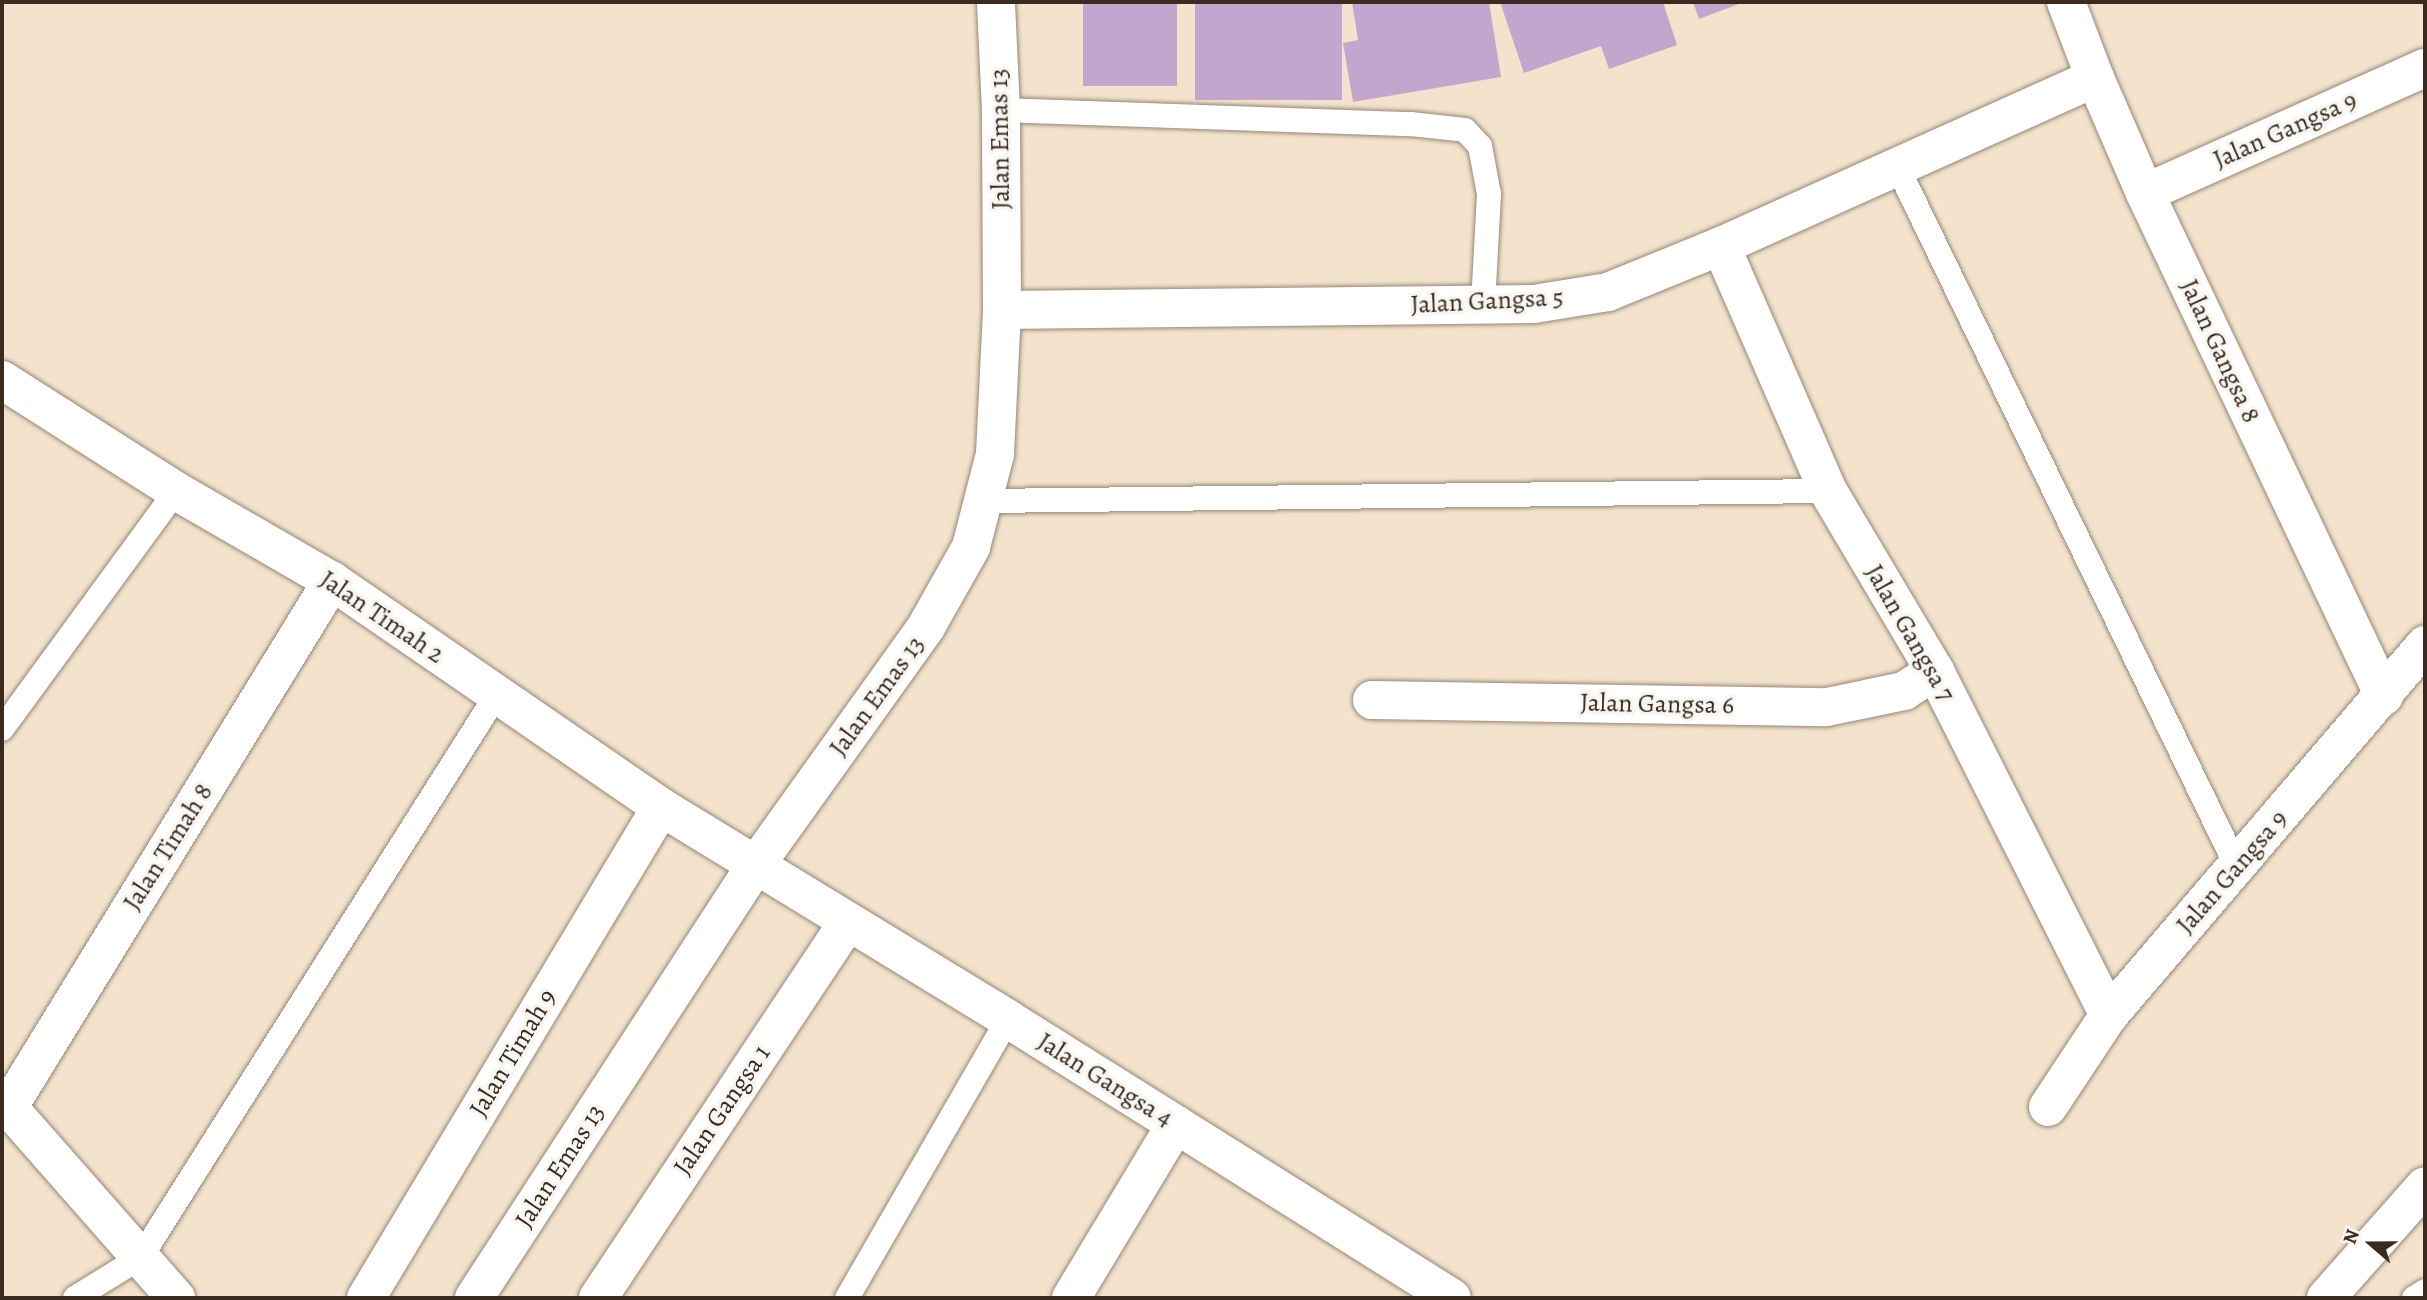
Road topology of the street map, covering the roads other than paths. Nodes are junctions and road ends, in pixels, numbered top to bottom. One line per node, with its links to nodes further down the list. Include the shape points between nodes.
1 (996, 2): 5 (street, Jalan Emas 13)
2 (2067, 2): 4 (street, Jalan Gangsa 8)
3 (2425, 68): 7 (street, Jalan Gangsa 9)
4 (2095, 78): 6 (street, Jalan Gangsa 5); 7 (street, Jalan Gangsa 8)
5 (1002, 110): 9 (lane, via 1411,124 1465,130 1480,146 1489,194); 10 (street, Jalan Emas 13)
6 (1897, 166): 8 (street, Jalan Gangsa 5); 24 (lane)
7 (2145, 192): 19 (street, Jalan Gangsa 8)
8 (1721, 246): 9 (street, Jalan Gangsa 5, via 1608,292 1534,304); 13 (street, Jalan Gangsa 7)
9 (1483, 305): 10 (street, Jalan Gangsa 5)
10 (1002, 310): 14 (street, Jalan Emas 13, via 995,454)
11 (5, 389): 12 (street, Jalan Timah 2)
12 (176, 491): 15 (street, Jalan Timah 2); 21 (lane)
13 (1828, 491): 14 (lane); 17 (street, Jalan Gangsa 7)
14 (983, 501): 23 (street, Jalan Emas 13, via 971,547 926,627)
15 (332, 581): 18 (street, Jalan Timah 2); 28 (street, Jalan Timah 8)
16 (2425, 645): 19 (street, Jalan Gangsa 9)
17 (1935, 671): 20 (street, Jalan Gangsa 6, via 1904,691 1828,707); 26 (street, Jalan Gangsa 7)
18 (497, 694): 22 (street, Jalan Timah 2); 32 (lane)
19 (2384, 696): 24 (street, Jalan Gangsa 9)
20 (1372, 700)
21 (2, 729)
22 (661, 807): 23 (street, Jalan Timah 2); 36 (street, Jalan Timah 9)
23 (755, 866): 25 (street, Jalan Gangsa 4); 37 (street, Jalan Emas 13)
24 (2237, 867): 26 (street, Jalan Gangsa 9)
25 (846, 922): 27 (street, Jalan Gangsa 4); 38 (street, Jalan Gangsa 1)
26 (2109, 1015): 29 (street, Jalan Gangsa 9)
27 (1009, 1019): 30 (street, Jalan Gangsa 4); 39 (lane)
28 (4, 1106): 32 (street)
29 (2048, 1107)
30 (1176, 1124): 40 (street); 41 (street, Jalan Gangsa 4)
31 (2425, 1186): 42 (street)
32 (141, 1257): 34 (lane); 35 (street)
33 (2425, 1291): 43 (lane)
34 (75, 1298)
35 (176, 1298)
36 (366, 1298)
37 (474, 1298)
38 (598, 1298)
39 (847, 1298)
40 (1071, 1298)
41 (1452, 1298)
42 (2326, 1298)
43 (2414, 1298)

